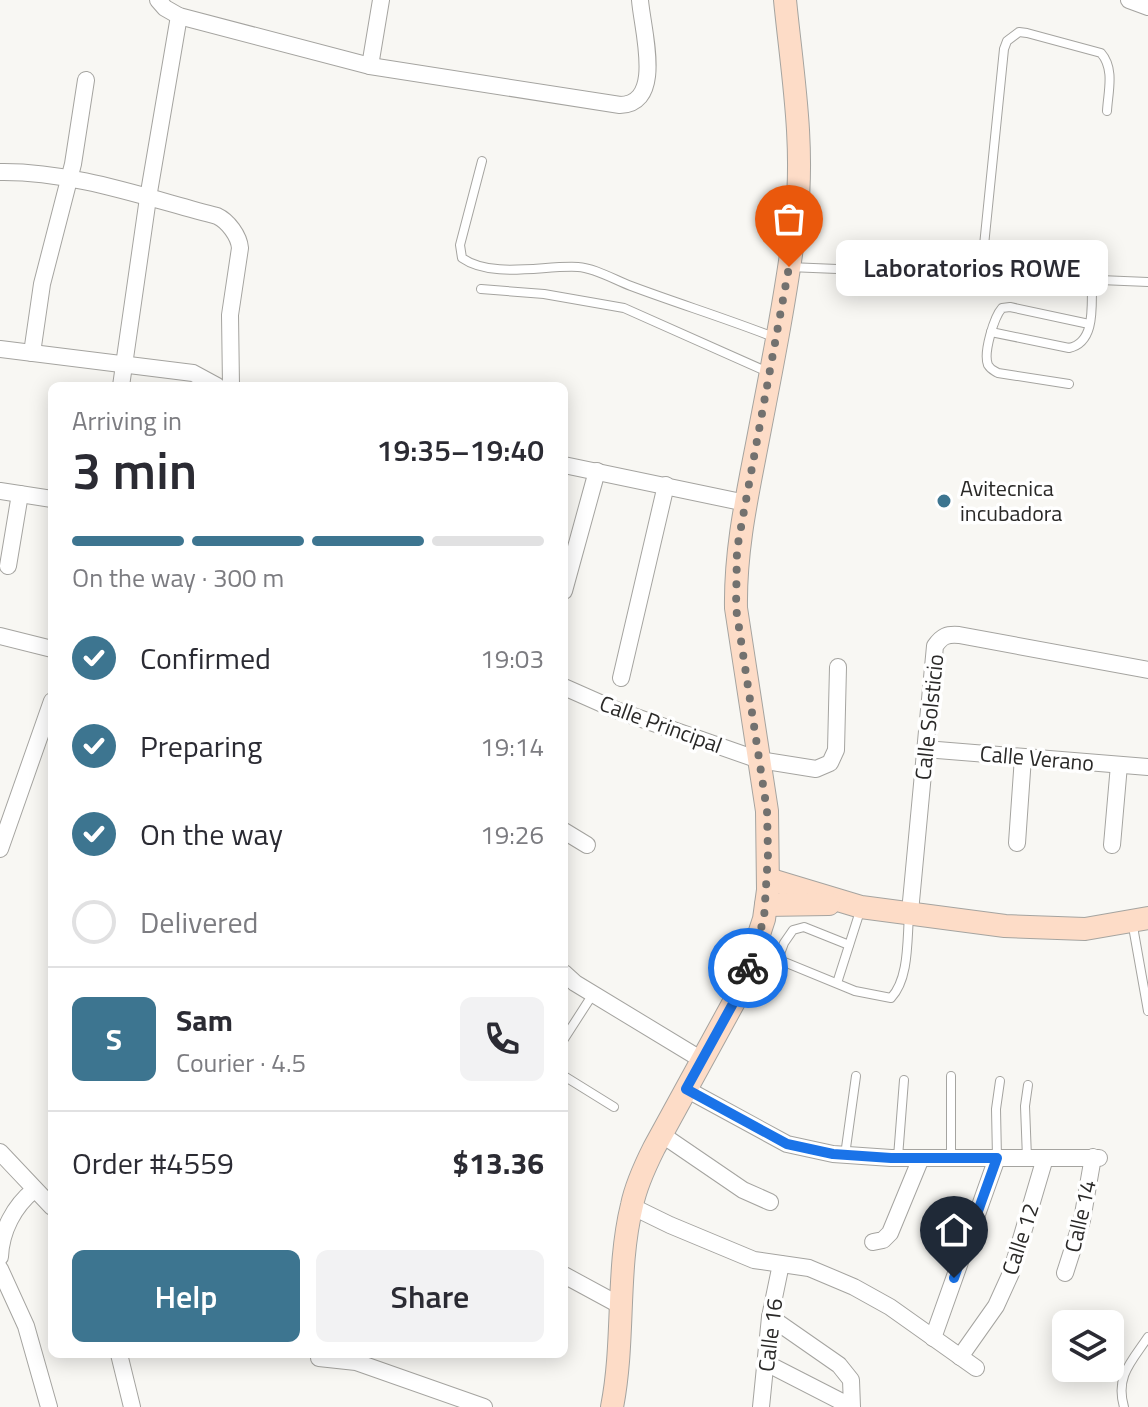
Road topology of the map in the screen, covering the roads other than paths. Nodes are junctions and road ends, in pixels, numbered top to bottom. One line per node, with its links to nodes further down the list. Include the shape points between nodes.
1 (158, 0): 7 (street)
2 (381, 0): 8 (street)
3 (640, 0): 8 (street, via 647,82 630,105)
4 (785, 0): 15 (main road, via 798,161)
5 (1129, 0): 6 (street)
6 (1148, 7)
7 (179, 16): 8 (street); 14 (street)
8 (370, 66)
9 (86, 80): 13 (street)
10 (1107, 111): 16 (lane, via 1110,73 1101,53 1027,33 1007,41)
11 (482, 161): 22 (lane, via 460,245 462,258 469,263 515,269 580,267)
12 (0, 172): 13 (street)
13 (70, 178): 14 (street); 24 (street, via 47,257)
14 (148, 198): 25 (street); 29 (street, via 222,218 239,241 229,336)
15 (789, 267): 16 (lane); 22 (main road)
16 (981, 275): 17 (lane)
17 (1092, 280): 18 (lane); 20 (lane)
18 (1148, 282)
19 (481, 289): 26 (lane, via 624,308)
20 (1089, 324): 21 (lane, via 1087,337 1069,348); 21 (lane, via 1002,308)
21 (991, 332): 30 (lane, via 990,369)
22 (777, 339): 26 (main road)
23 (0, 349): 24 (street)
24 (32, 353): 25 (street)
25 (126, 363): 27 (street); 28 (street, via 193,373)
26 (771, 374): 37 (main road)
27 (122, 382)
28 (210, 382)
29 (231, 382)
30 (1069, 384)
31 (568, 466): 32 (street)
32 (597, 471): 33 (street); 39 (street)
33 (666, 485): 37 (street); 44 (street)
34 (0, 491): 35 (street)
35 (20, 494): 36 (street); 38 (street)
36 (48, 498)
37 (746, 503): 49 (main road, via 737,549 736,608)
38 (8, 566)
39 (568, 576)
40 (0, 636): 41 (street)
41 (48, 648)
42 (838, 667): 49 (street, Calle Principal, via 836,750 830,763 816,769)
43 (1148, 670): 47 (street, Calle Solsticio, via 948,634 935,646)
44 (621, 678)
45 (568, 689): 49 (street, Calle Principal)
46 (48, 712): 56 (street)
47 (925, 749): 48 (street, Calle Verano); 60 (street, Calle Solsticio)
48 (1023, 757): 50 (street, Calle Verano); 53 (street)
49 (759, 760): 57 (main road, via 767,811)
50 (1119, 765): 51 (street, Calle Verano); 55 (street)
51 (1148, 767)
52 (568, 833): 54 (street)
53 (1017, 843)
54 (587, 845)
55 (1112, 845)
56 (0, 849)
57 (768, 879): 58 (main road); 59 (main road)
58 (766, 905): 59 (main road); 63 (main road)
59 (856, 905): 60 (main road); 62 (lane)
60 (910, 912): 61 (main road, via 1045,930); 66 (lane, via 905,962 891,998)
61 (1140, 920): 68 (lane)
62 (849, 945): 64 (lane, via 804,927 793,930); 66 (lane)
63 (755, 949): 64 (lane); 70 (main road, via 741,989)
64 (778, 959): 66 (lane)
65 (568, 976): 67 (street)
66 (837, 983)
67 (594, 994): 69 (lane); 70 (street)
68 (1148, 1011)
69 (568, 1033)
70 (702, 1060): 77 (main road)
71 (856, 1076): 81 (lane)
72 (951, 1076): 84 (lane)
73 (568, 1078): 78 (lane)
74 (904, 1080): 82 (lane)
75 (1000, 1081): 85 (lane)
76 (1028, 1085): 86 (lane)
77 (686, 1089): 79 (main road); 81 (street, via 787,1144)
78 (614, 1107)
79 (661, 1134): 89 (street, via 743,1190); 91 (main road)
80 (0, 1152): 88 (street)
81 (845, 1155): 82 (street)
82 (898, 1158): 83 (street)
83 (921, 1158): 84 (street); 92 (street, via 890,1233)
84 (951, 1158): 85 (street)
85 (997, 1158): 86 (street); 101 (street)
86 (1027, 1158): 87 (street)
87 (1045, 1158): 96 (street, Calle 14, via 1096,1158); 102 (street, Calle 12, via 1011,1273 996,1306)
88 (34, 1190): 90 (street); 93 (street, via 10,1218 0,1239)
89 (770, 1202)
90 (48, 1203)
91 (631, 1206): 94 (street, via 754,1260); 98 (main road)
92 (873, 1242)
93 (0, 1257)
94 (781, 1264): 99 (street, Calle 16); 101 (street, via 809,1268 854,1287)
95 (0, 1269): 107 (street, via 26,1326)
96 (1065, 1273)
97 (568, 1277): 98 (street)
98 (623, 1307): 110 (main road)
99 (770, 1317): 105 (street, Calle 16); 112 (street, via 839,1365 851,1380)
100 (1148, 1337): 113 (lane, via 1120,1381)
101 (933, 1338): 102 (street)
102 (960, 1357): 106 (street)
103 (120, 1358): 108 (street)
104 (319, 1358): 109 (street, via 356,1362)
105 (766, 1363): 111 (street, Calle 16); 112 (street)
106 (976, 1368)
107 (49, 1407)
108 (132, 1407)
109 (484, 1407)
110 (612, 1407)
111 (761, 1407)
112 (852, 1407)
113 (1124, 1407)

